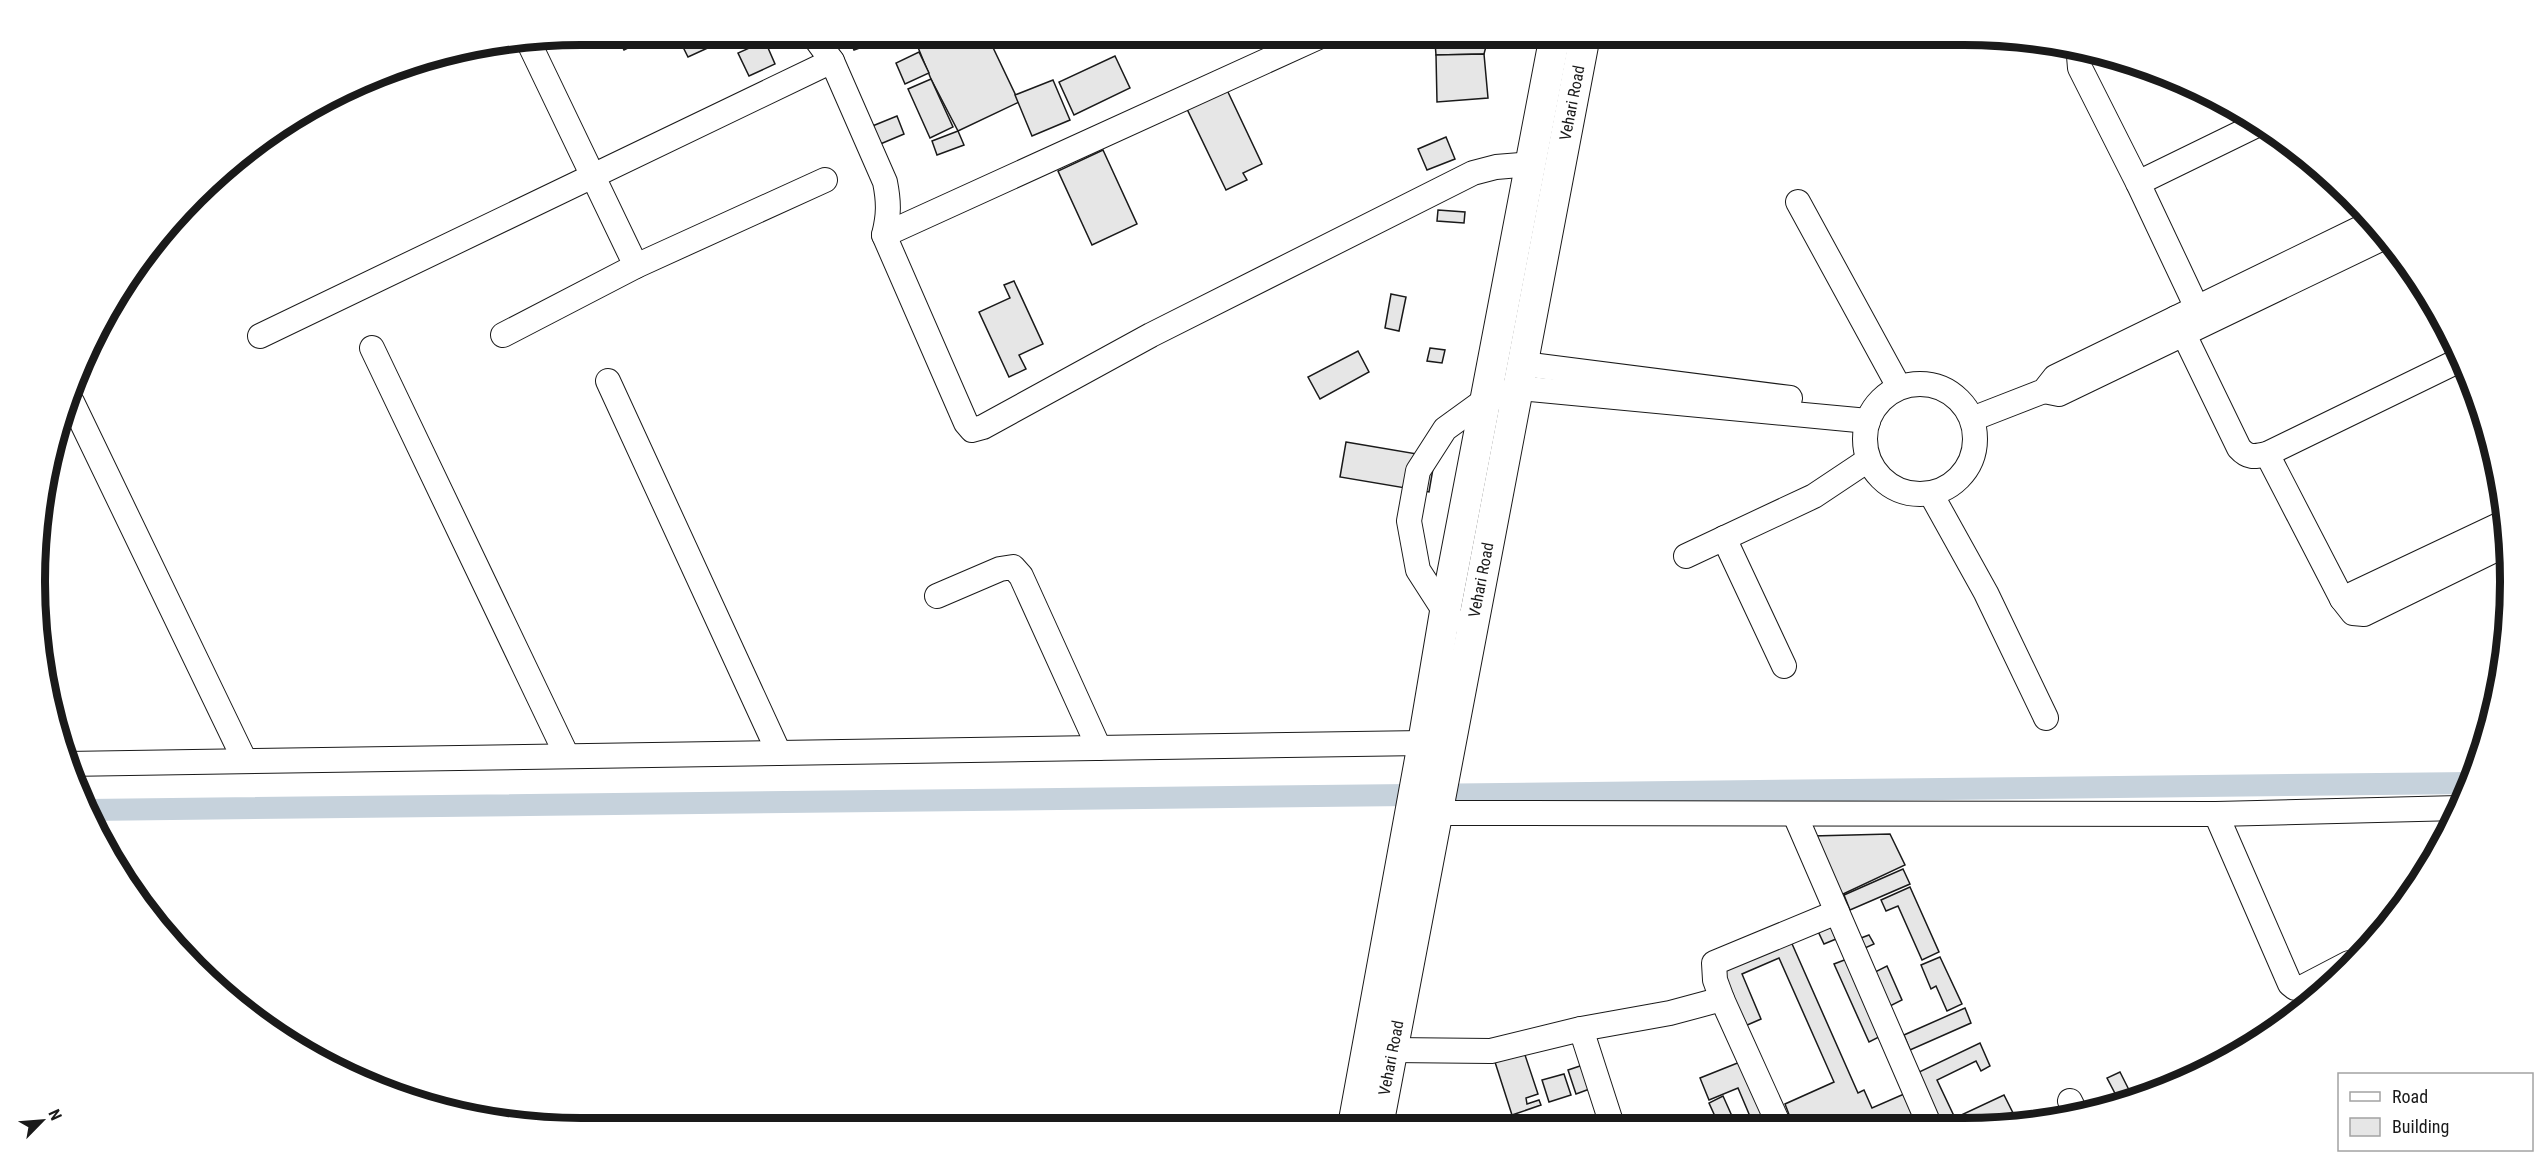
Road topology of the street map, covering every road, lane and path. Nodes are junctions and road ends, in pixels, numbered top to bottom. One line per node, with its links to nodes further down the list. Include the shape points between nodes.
1 (820, 45): 7 (street)
2 (1299, 45): 15 (street)
3 (1553, 45): 9 (main road, Vehari Road)
4 (1587, 45): 23 (main road, Vehari Road)
5 (531, 48): 10 (street)
6 (2079, 58): 12 (street, via 2080,68)
7 (832, 62): 10 (street); 15 (street, via 885,182 889,209)
8 (2250, 128): 12 (street)
9 (1531, 164): 15 (street, via 1473,173 972,430); 26 (main road, Vehari Road)
10 (593, 174): 17 (street); 20 (street)
11 (825, 180): 17 (street)
12 (2138, 183): 18 (street)
13 (1798, 202): 25 (street)
14 (2365, 226): 18 (street)
15 (884, 235)
16 (2377, 240): 18 (street)
17 (636, 266): 19 (street)
18 (2186, 320): 29 (street, via 2055,377 2044,391); 30 (street, via 2239,448 2254,457)
19 (503, 335)
20 (261, 336)
21 (372, 348): 46 (street)
22 (2454, 364): 30 (street)
23 (1521, 376): 26 (street); 28 (street); 40 (main road, Vehari Road)
24 (608, 381): 45 (street)
25 (1899, 387): 28 (street, via 1884,396); 29 (street, via 1916,383 1942,388 1963,403)
26 (1485, 400): 39 (main road, Vehari Road); 39 (street, via 1445,429 1418,471 1416,481 1409,521 1418,570)
27 (74, 406): 47 (street)
28 (1870, 415): 31 (street, via 1864,443)
29 (1972, 418): 32 (street, via 1976,438 1973,457 1964,474 1950,487)
30 (2267, 454): 38 (street)
31 (1868, 460): 32 (street, via 1878,477 1894,488 1912,494); 34 (street, via 1814,496)
32 (1932, 494): 42 (street, via 1986,593)
33 (2497, 526): 38 (street)
34 (1724, 538): 36 (street); 41 (street)
35 (2499, 548): 38 (street, via 2364,614 2353,613)
36 (1686, 556)
37 (937, 596): 44 (street, via 1013,567 1021,576)
38 (2342, 599)
39 (1445, 612): 40 (street); 43 (main road, Vehari Road)
40 (1471, 634): 50 (main road, Vehari Road)
41 (1784, 666)
42 (2046, 718)
43 (1423, 745): 44 (street); 58 (main road, Vehari Road)
44 (1099, 748): 45 (street)
45 (779, 753): 46 (street)
46 (567, 756): 47 (street)
47 (244, 761): 48 (street)
48 (77, 764)
49 (2450, 808): 51 (street)
50 (1436, 813): 52 (street); 57 (main road, Vehari Road)
51 (2216, 814): 52 (street); 54 (street, via 2290,984 2303,987)
52 (1795, 815): 53 (street)
53 (1837, 912): 55 (street, via 1714,963); 62 (street)
54 (2330, 973)
55 (1722, 999): 56 (street); 61 (street)
56 (1581, 1029): 57 (street, via 1491,1051); 60 (street)
57 (1392, 1050): 59 (main road, Vehari Road)
58 (1354, 1118)
59 (1379, 1118)
60 (1610, 1118)
61 (1776, 1118)
62 (1926, 1118)

